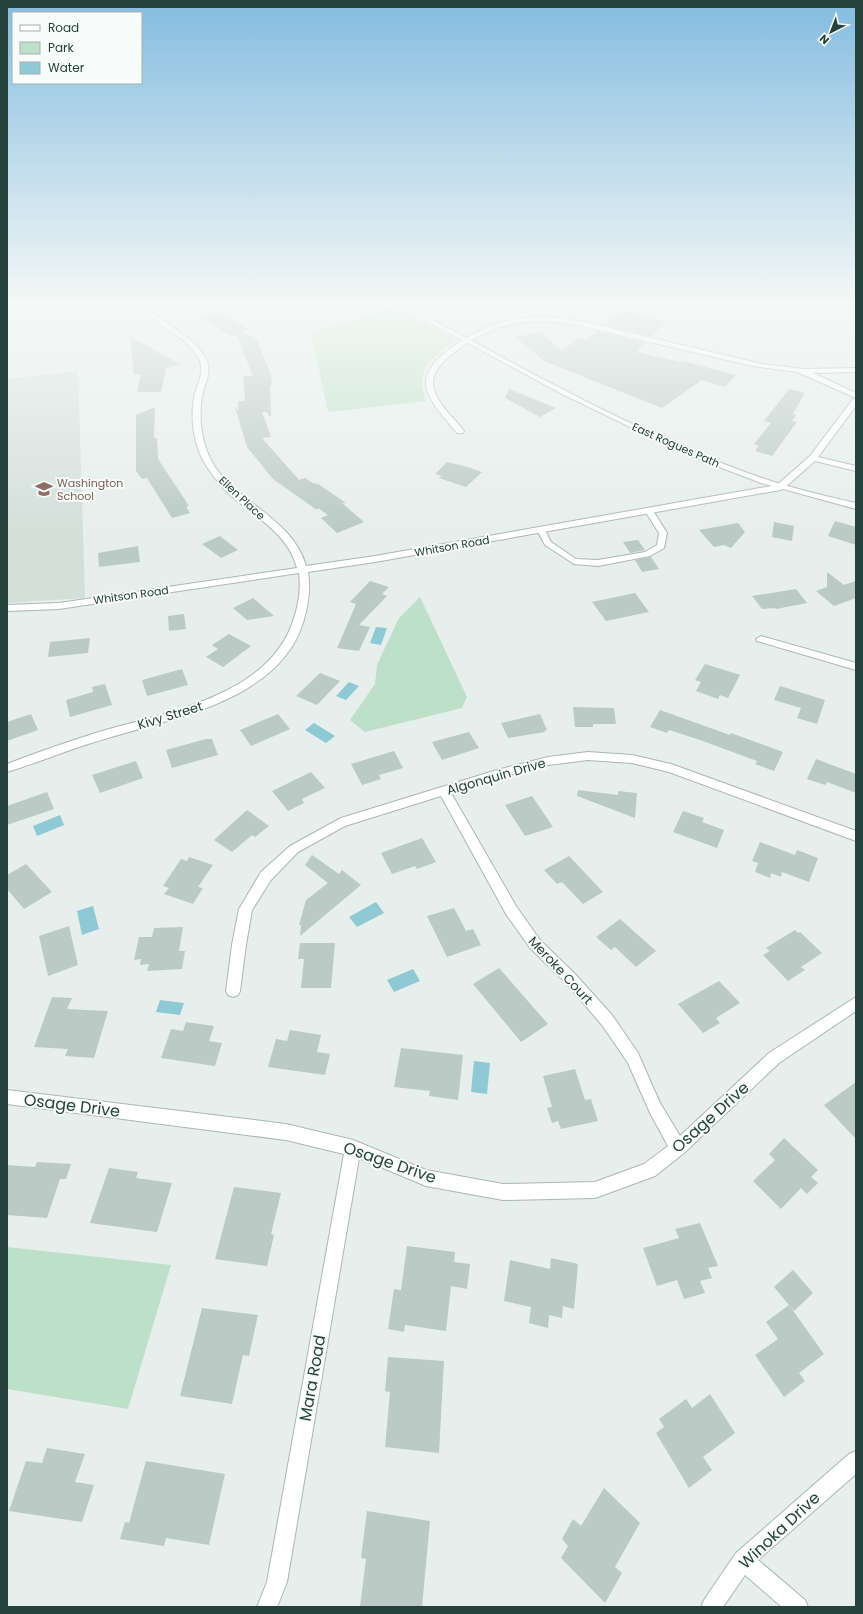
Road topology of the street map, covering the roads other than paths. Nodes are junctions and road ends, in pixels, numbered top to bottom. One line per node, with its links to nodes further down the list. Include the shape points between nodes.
1 (203, 380): 14 (street, Ellen Place, via 198,397 196,429 210,466 237,496 280,532 297,554)
2 (428, 380): 7 (street, via 432,395)
3 (543, 380): 10 (street, East Rogues Path, via 624,423 727,468)
4 (821, 380): 5 (street)
5 (856, 396)
6 (856, 401): 8 (street, via 846,420)
7 (460, 431)
8 (813, 458): 9 (street); 10 (street)
9 (856, 469)
10 (780, 487): 11 (street, East Rogues Path); 12 (street, Whitson Road)
11 (856, 506)
12 (649, 511): 13 (street, Whitson Road); 13 (lane, via 663,533 661,546 647,554 598,563 574,561 548,543)
13 (540, 530): 14 (street, Whitson Road)
14 (303, 569): 15 (street, Whitson Road, via 59,606); 18 (street, Kivy Street, via 305,600 297,627 285,650 259,675 197,709 98,736)
15 (7, 608)
16 (761, 639): 17 (street)
17 (856, 667)
18 (7, 768)
19 (444, 791): 20 (street, Algonquin Drive, via 548,761 588,756 632,759 671,768); 21 (street, Algonquin Drive, via 341,824 294,849 266,876 246,909); 25 (street, Meroke Court, via 515,916 535,944 607,1020 633,1058 655,1108)
20 (856, 836)
21 (233, 991)
22 (856, 1003): 25 (street, Osage Drive, via 774,1058)
23 (7, 1097): 24 (street, Osage Drive, via 286,1132)
24 (353, 1148): 25 (street, Osage Drive, via 426,1178 503,1192 595,1190 649,1170); 28 (street, Mara Road, via 277,1582)
25 (678, 1148)
26 (856, 1460): 27 (street, Winoka Drive)
27 (743, 1560): 29 (street, Winoka Drive); 30 (street)
28 (267, 1607)
29 (711, 1607)
30 (798, 1607)

